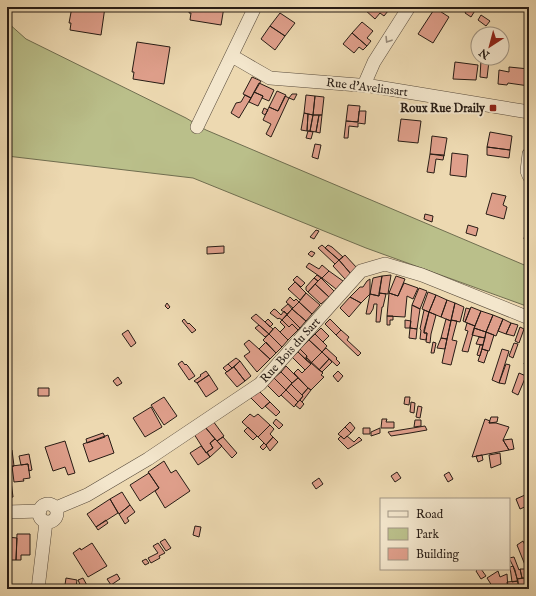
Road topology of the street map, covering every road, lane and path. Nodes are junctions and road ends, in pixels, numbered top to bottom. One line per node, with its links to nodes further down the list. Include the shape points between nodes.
1 (255, 7): 3 (street)
2 (408, 7): 4 (street, one-way to 4, via 374,62)
3 (232, 56): 4 (street, Rue d'Avelinsart, via 270,78); 6 (street)
4 (364, 85): 5 (street, Rue d'Avelinsart)
5 (529, 112)
6 (197, 127)
7 (529, 154): 8 (street)
8 (529, 176)
9 (529, 318): 11 (street, Rue Bois du Sart, via 422,275 385,264 361,271 260,384 148,459 86,495 56,508 57,516 53,521)
10 (7, 512): 11 (street)
11 (43, 516): 12 (street)
12 (38, 589)

